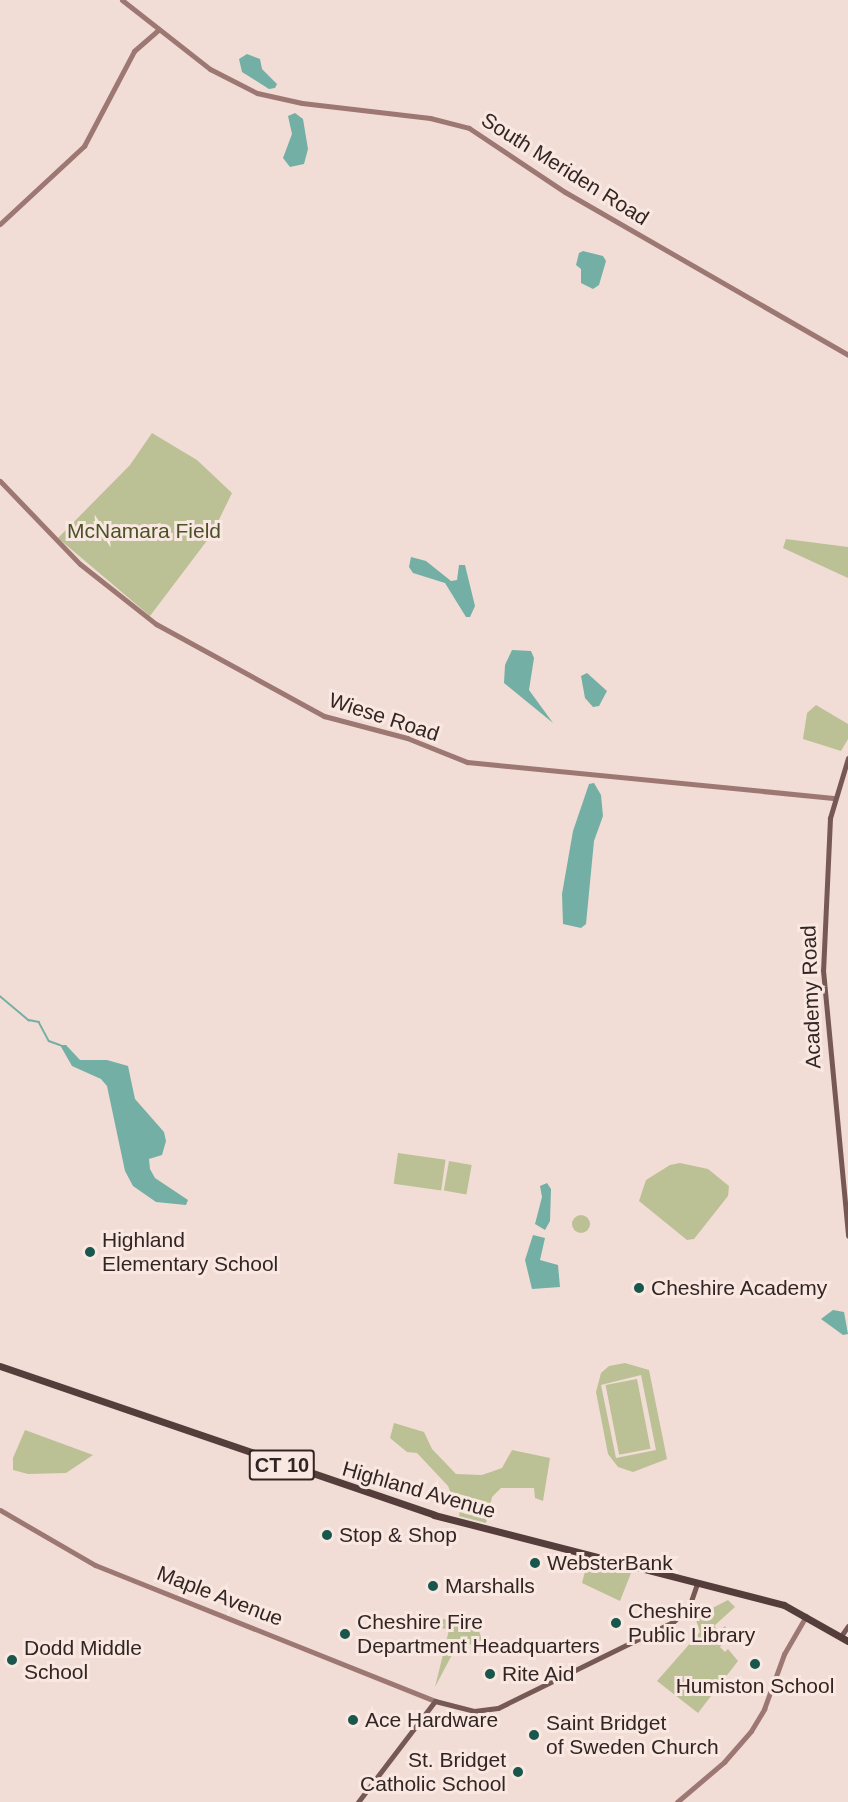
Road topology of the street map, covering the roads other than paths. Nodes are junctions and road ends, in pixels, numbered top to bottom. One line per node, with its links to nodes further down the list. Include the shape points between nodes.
1 (122, 0): 2 (street, South Meriden Road)
2 (159, 29): 3 (street, via 134,51 84,146); 4 (street, South Meriden Road, via 215,73 256,93 302,103 430,118 469,128 565,192)
3 (0, 224)
4 (848, 355)
5 (0, 481): 7 (street, Wiese Road, via 76,560 156,624 324,716 407,738 467,762)
6 (848, 758): 7 (main road, Academy Road)
7 (833, 798): 8 (main road, Academy Road, via 827,851 824,992)
8 (848, 1236)
9 (0, 1366): 11 (highway, Highland Avenue / CT 10, via 434,1515)
10 (0, 1510): 16 (street, Maple Avenue, via 95,1565)
11 (698, 1584): 12 (highway, CT 10, via 784,1605); 16 (main road, via 689,1607 673,1622 498,1708 474,1711)
12 (806, 1616): 14 (highway, CT 10); 18 (street, via 784,1654 757,1722 732,1755)
13 (848, 1626): 14 (main road)
14 (841, 1636): 15 (highway, CT 10)
15 (848, 1641)
16 (435, 1701): 17 (main road)
17 (358, 1802)
18 (677, 1802)

